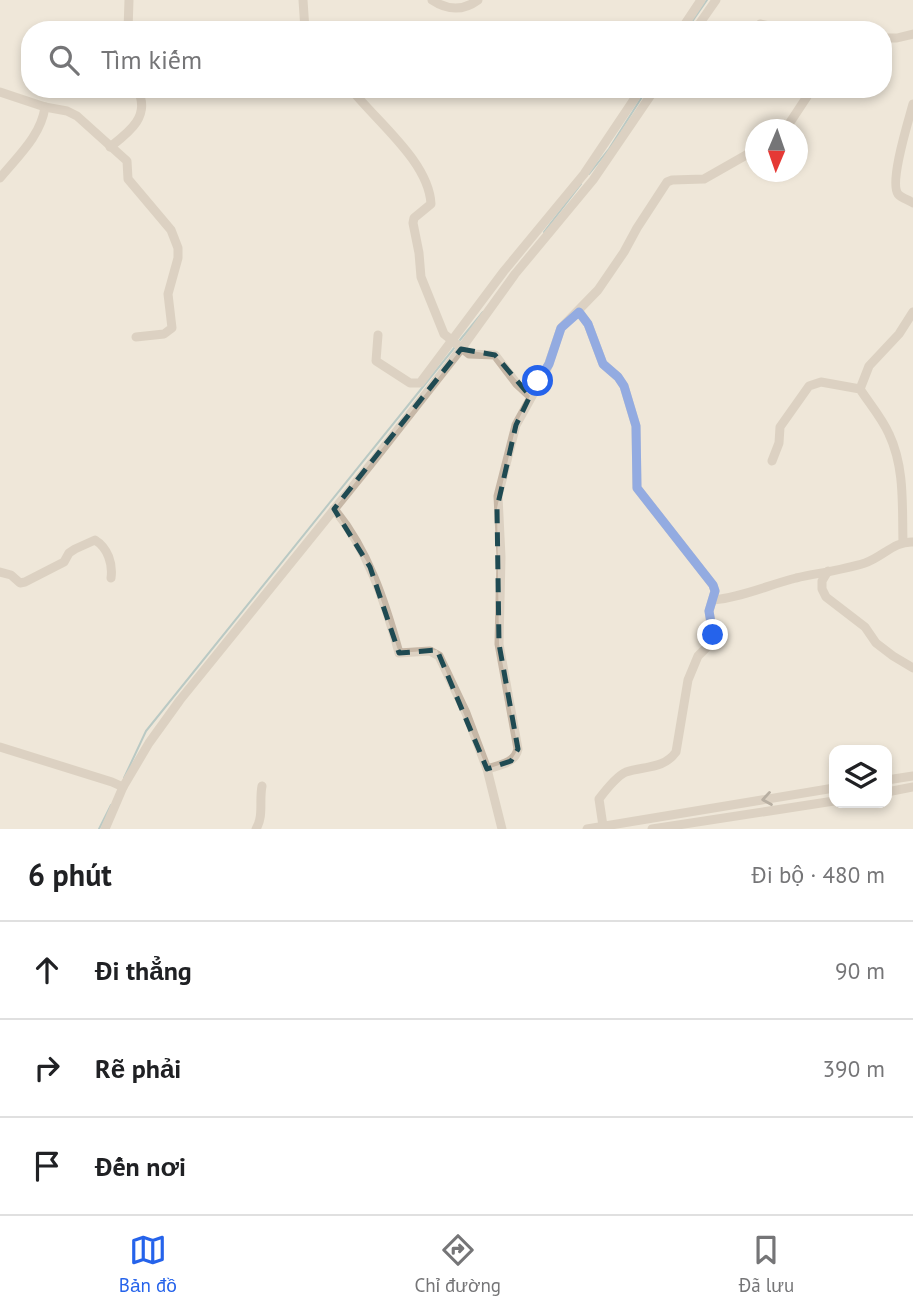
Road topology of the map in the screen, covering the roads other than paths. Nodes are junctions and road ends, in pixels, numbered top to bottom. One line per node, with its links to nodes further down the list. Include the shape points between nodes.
1 (129, 0): 7 (street)
2 (303, 0): 8 (street)
3 (432, 0): 4 (street, via 456,9)
4 (478, 0)
5 (701, 0): 9 (street)
6 (716, 0): 10 (street)
7 (128, 21)
8 (304, 21)
9 (687, 21)
10 (701, 21)
11 (913, 34): 12 (street)
12 (892, 38)
13 (0, 92): 20 (street)
14 (141, 98): 22 (street, via 137,123)
15 (359, 98): 30 (street, via 412,156 428,183 431,204 413,223 420,272 442,330)
16 (635, 98): 30 (street, via 584,174 504,271)
17 (649, 98): 30 (street, via 593,180)
18 (806, 98): 21 (street)
19 (913, 104): 25 (street, via 896,186 899,195)
20 (45, 107): 22 (street, via 77,116); 24 (street, via 34,137)
21 (792, 119)
22 (110, 147): 29 (street, via 127,161 128,179 172,230 178,248 168,294 172,328 164,334)
23 (745, 156): 26 (street, via 704,179 667,183 624,253)
24 (0, 178)
25 (913, 203)
26 (579, 312): 32 (street, via 561,328 547,369); 39 (street, via 603,364 624,386 636,426 637,488 713,585)
27 (913, 312): 31 (street, via 900,334 869,366)
28 (377, 335): 30 (street, via 376,361 415,384)
29 (136, 337)
30 (456, 345): 32 (street, via 473,355 495,355); 34 (street)
31 (860, 389): 33 (street, via 821,382 809,386 780,427); 35 (street, via 893,444)
32 (530, 396): 42 (street, via 516,425 497,508 499,644 518,749 511,761)
33 (772, 461)
34 (334, 509): 42 (street, via 354,534 370,567 399,653 430,651 439,656); 46 (street, via 180,700)
35 (908, 542): 36 (street, via 872,560)
36 (828, 571): 39 (street); 40 (street, via 822,581 827,597 865,627 876,643)
37 (0, 572): 38 (street, via 25,582 95,540 110,561)
38 (111, 578)
39 (713, 600): 51 (street, via 709,611 712,642 698,656 688,680 676,752 662,764 618,777 599,799)
40 (913, 668)
41 (0, 747): 46 (street)
42 (487, 769): 54 (street)
43 (913, 776): 44 (street)
44 (892, 779)
45 (262, 786): 53 (street, via 261,821)
46 (122, 787): 52 (street)
47 (913, 787): 49 (street)
48 (829, 789): 51 (street, one-way to 51)
49 (892, 791)
50 (829, 802): 56 (street)
51 (603, 826): 55 (street)
52 (104, 829)
53 (256, 829)
54 (502, 829)
55 (587, 829)
56 (652, 829)

